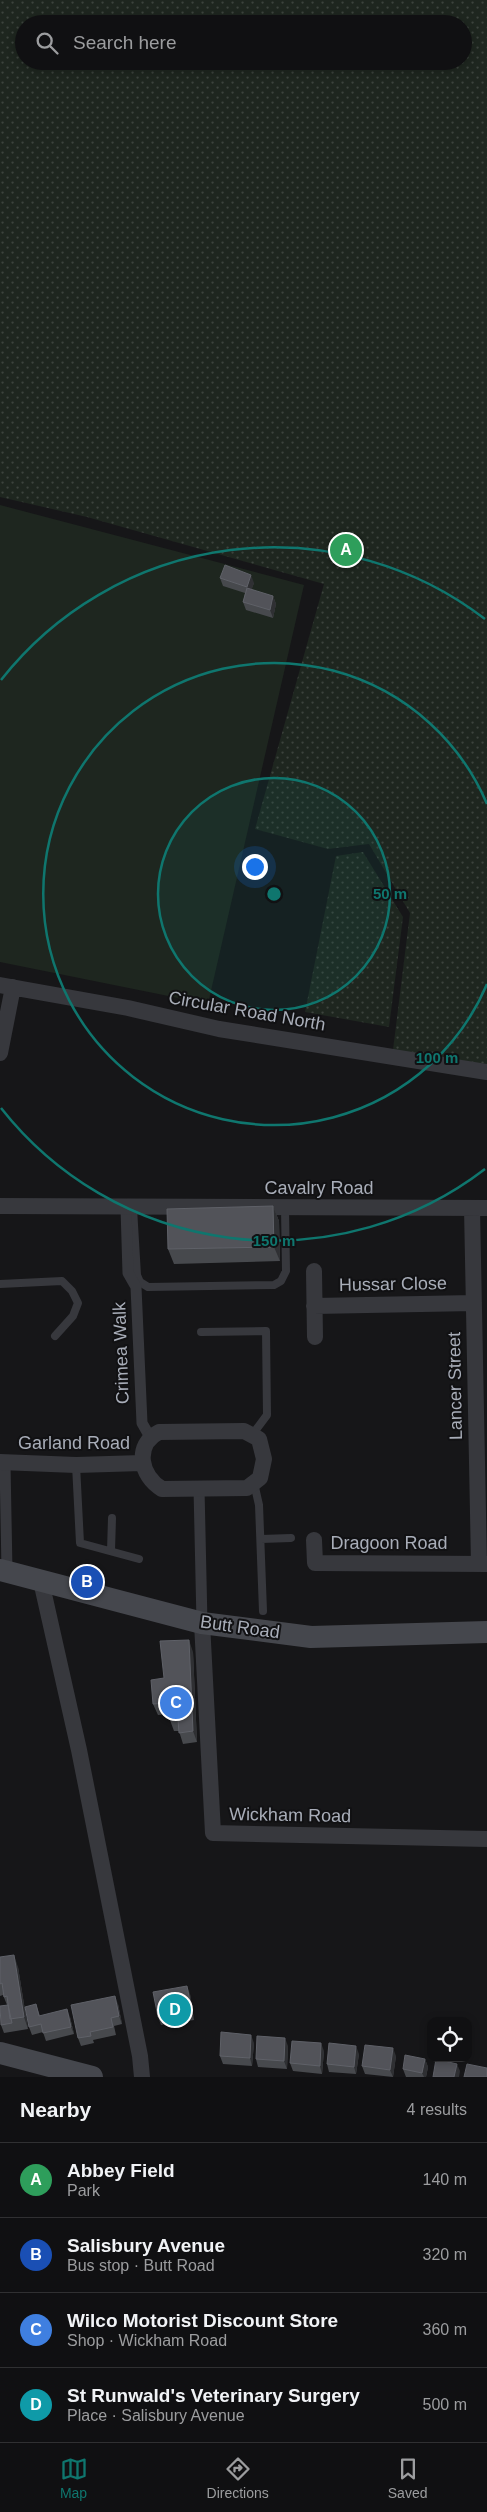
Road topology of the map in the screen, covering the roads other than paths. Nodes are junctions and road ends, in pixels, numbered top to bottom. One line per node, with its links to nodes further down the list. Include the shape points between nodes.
1 (7, 986): 2 (street); 3 (street, Circular Road North, via 219,1029)
2 (0, 1053)
3 (487, 1072)
4 (0, 1206): 5 (street, Cavalry Road)
5 (130, 1208): 6 (street, Cavalry Road); 6 (lane, via 136,1275 148,1287 274,1285 281,1281 286,1271); 17 (street, Crimea Walk, via 128,1273 136,1287 142,1422)
6 (285, 1208): 7 (street, Cavalry Road)
7 (480, 1208): 10 (street, Lancer Street)
8 (314, 1271): 11 (street, Hussar Close)
9 (0, 1284): 13 (lane, via 62,1281 78,1303 73,1316)
10 (474, 1303): 11 (street, Hussar Close); 15 (street, Lancer Street)
11 (314, 1306): 14 (street, Hussar Close)
12 (200, 1332): 16 (lane, via 266,1331 267,1415)
13 (55, 1336)
14 (315, 1336)
15 (481, 1388): 18 (street, Lancer Street)
16 (252, 1435): 17 (street, Garland Road, via 244,1431 159,1432); 22 (street, via 259,1439 264,1459 260,1478)
17 (150, 1437): 20 (street, Garland Road)
18 (482, 1456): 30 (street, Lancer Street)
19 (2, 1462): 21 (street, Garland Road); 31 (street, Garland Road)
20 (142, 1463): 21 (street, Garland Road); 23 (street, Garland Road, via 150,1482 162,1489)
21 (76, 1464): 28 (lane, via 80,1543)
22 (254, 1482): 23 (street, Garland Road, via 247,1488); 26 (lane, via 259,1505)
23 (199, 1488): 34 (street)
24 (112, 1518): 28 (lane)
25 (291, 1538): 26 (lane)
26 (260, 1540): 33 (lane)
27 (314, 1540): 30 (street, Dragoon Road, via 315,1563)
28 (111, 1551): 29 (lane)
29 (139, 1559)
30 (483, 1564)
31 (3, 1570): 32 (main road, Butt Road)
32 (41, 1582): 34 (main road, Butt Road); 39 (street, via 81,1760)
33 (263, 1611)
34 (202, 1623): 35 (main road, Butt Road, via 311,1637); 36 (street, Wickham Road, via 212,1833)
35 (487, 1632)
36 (487, 1839)
37 (0, 2053): 38 (main road)
38 (92, 2077)
39 (142, 2077)

